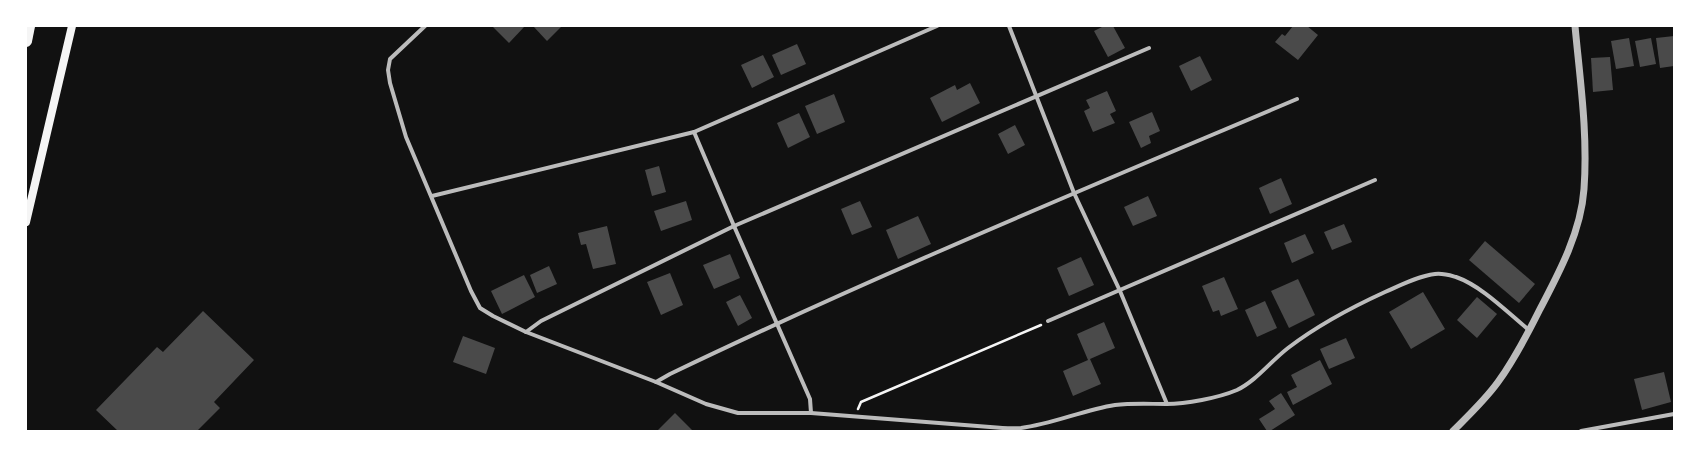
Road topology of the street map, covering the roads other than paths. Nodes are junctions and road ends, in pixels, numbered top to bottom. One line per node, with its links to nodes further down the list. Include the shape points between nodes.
1 (29, 26): 7 (highway)
2 (72, 26): 15 (main road)
3 (426, 26): 14 (street, via 390,59 388,70 406,137)
4 (937, 26): 11 (street)
5 (1009, 26): 9 (street)
6 (1575, 26): 20 (street, via 1585,139 1584,190 1580,216 1573,237)
7 (26, 41)
8 (1149, 48): 9 (street)
9 (1035, 96): 13 (street); 16 (street)
10 (1297, 99): 13 (street)
11 (694, 132): 14 (street); 16 (street)
12 (1375, 180): 17 (street)
13 (1074, 193): 17 (street); 19 (street)
14 (432, 196): 21 (street, via 480,308)
15 (26, 222)
16 (734, 226): 19 (street); 21 (street, via 541,321)
17 (1120, 291): 18 (street); 23 (street)
18 (1048, 321)
19 (777, 323): 22 (street); 24 (street, via 810,399)
20 (1529, 330): 23 (street, via 1464,280 1445,274 1426,276 1354,307 1310,331 1237,390); 26 (street, via 1498,381 1476,409)
21 (526, 332): 22 (street)
22 (656, 382): 24 (street, via 706,404 738,413)
23 (1167, 404): 24 (street, via 1114,406 1020,428)
24 (811, 413)
25 (1674, 414): 27 (street)
26 (1453, 431)
27 (1581, 431)

